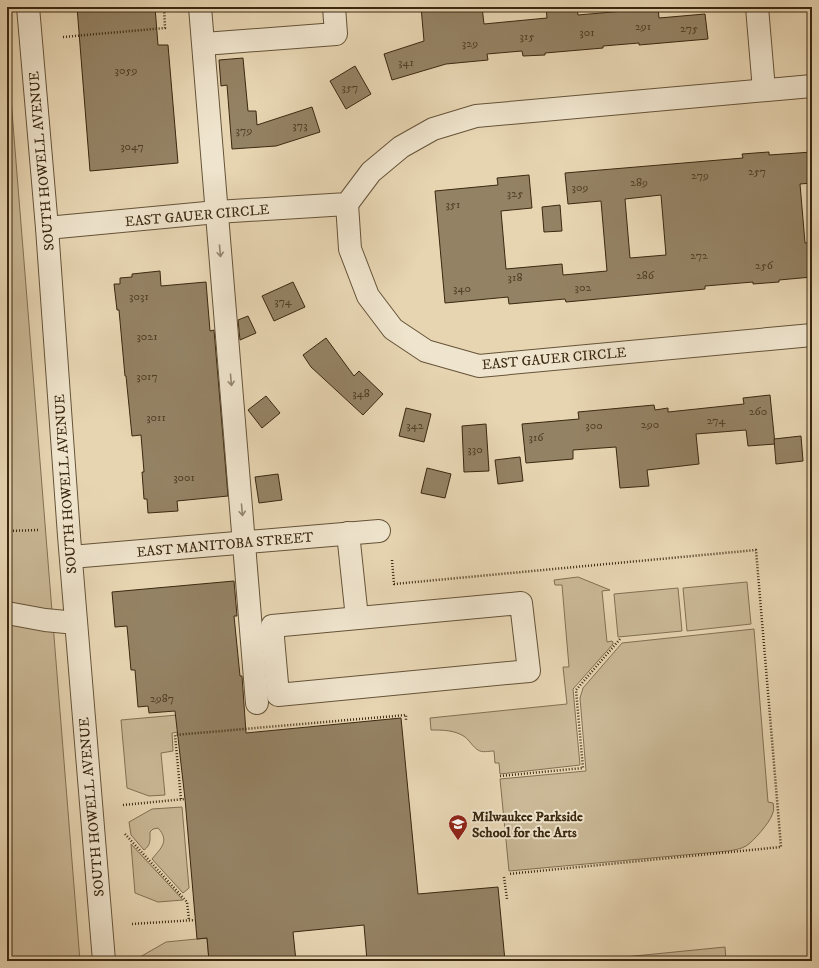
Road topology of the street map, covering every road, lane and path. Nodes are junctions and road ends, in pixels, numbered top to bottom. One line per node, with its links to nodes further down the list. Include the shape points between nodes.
1 (28, 7): 14 (street, SOUTH HOWELL AVENUE)
2 (164, 7): 6 (path, via 165,28)
3 (200, 7): 7 (street)
4 (334, 7): 7 (street, via 336,34)
5 (757, 7): 9 (street)
6 (63, 37)
7 (204, 44): 13 (street)
8 (812, 86): 9 (street)
9 (764, 90): 12 (street, via 476,116 433,129 401,147 371,172)
10 (10, 154): 11 (path)
11 (7, 161)
12 (347, 204): 13 (street, EAST GAUER CIRCLE); 15 (street, EAST GAUER CIRCLE, via 350,249 368,296 393,329 426,351 479,366)
13 (217, 212): 14 (street, EAST GAUER CIRCLE); 20 (street, one-way to 20)
14 (46, 228): 21 (street, SOUTH HOWELL AVENUE)
15 (812, 335)
16 (38, 530): 17 (path)
17 (7, 531)
18 (379, 531): 19 (street, EAST MANITOBA STREET)
19 (348, 534): 20 (street, EAST MANITOBA STREET); 24 (street)
20 (244, 542): 21 (street, EAST MANITOBA STREET); 27 (street)
21 (71, 557): 25 (street, SOUTH HOWELL AVENUE)
22 (392, 560): 32 (path, via 394,584 756,550 781,847)
23 (7, 613): 25 (street)
24 (357, 618): 24 (street, via 272,626 278,695 529,671 521,603)
25 (76, 623): 38 (street, SOUTH HOWELL AVENUE)
26 (620, 639): 29 (path, via 576,690 583,768)
27 (257, 703)
28 (406, 720): 30 (path, via 406,715 175,736 183,799)
29 (500, 776)
30 (123, 805)
31 (125, 834): 35 (path, via 187,902)
32 (508, 874)
33 (504, 877): 34 (path)
34 (507, 899)
35 (189, 920): 36 (path); 37 (path)
36 (195, 920)
37 (132, 924)
38 (104, 961)

